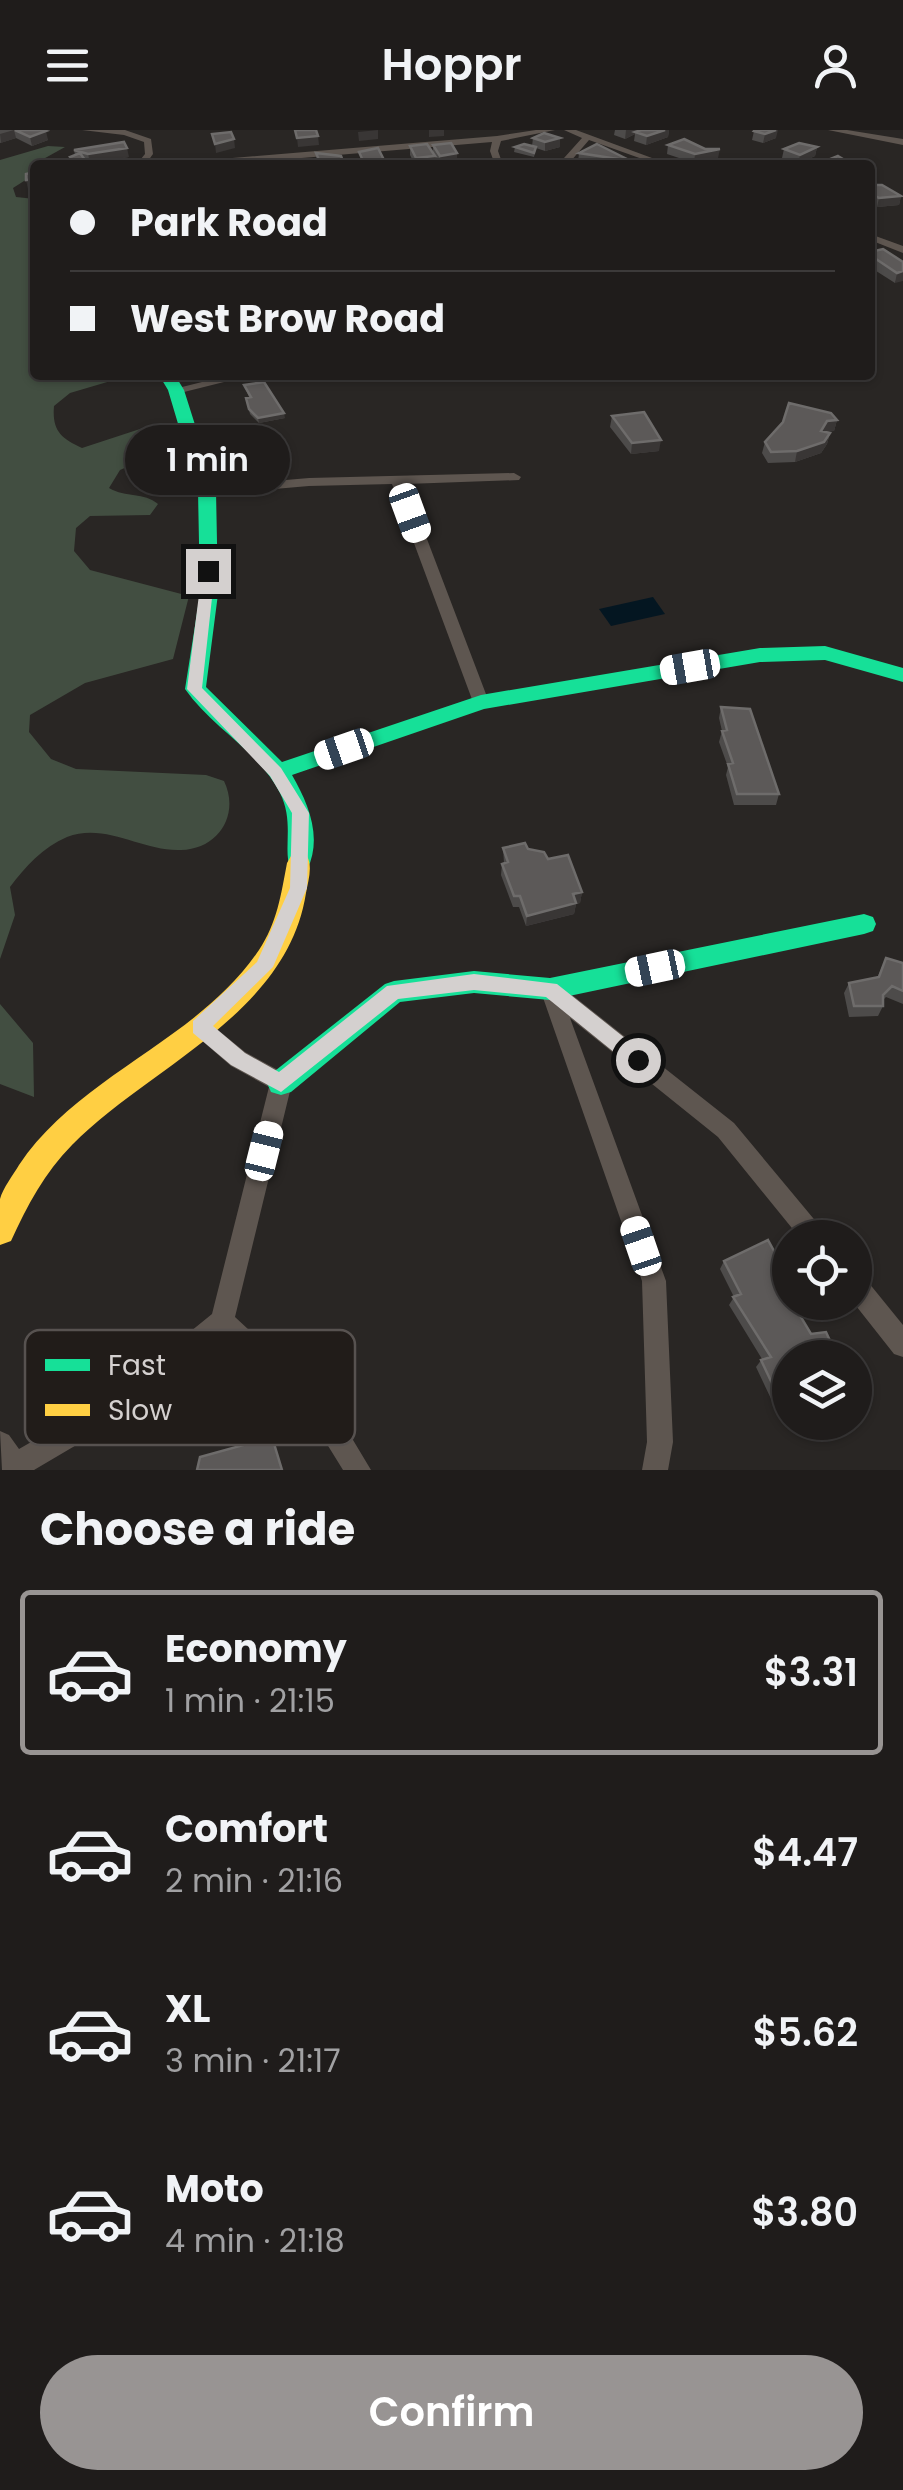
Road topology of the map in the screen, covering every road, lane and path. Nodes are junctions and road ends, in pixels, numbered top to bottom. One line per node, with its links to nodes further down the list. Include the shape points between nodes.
1 (86, 130): 9 (street, via 148,141)
2 (551, 130): 7 (street)
3 (568, 130): 6 (street)
4 (606, 130): 6 (street)
5 (832, 130): 8 (street)
6 (587, 136): 12 (street); 13 (street)
7 (497, 139): 10 (street); 11 (street)
8 (903, 142)
9 (144, 160)
10 (246, 160)
11 (497, 160)
12 (567, 160)
13 (653, 160)
14 (875, 239): 15 (street)
15 (899, 248)
16 (172, 382): 19 (street)
17 (514, 477): 18 (street)
18 (398, 481): 19 (street); 21 (street)
19 (208, 491): 22 (street, via 208,594 195,689)
20 (903, 675): 21 (street, via 826,654 789,652)
21 (481, 702): 22 (street)
22 (276, 772): 25 (street, via 300,813 299,888 264,967)
23 (864, 924): 24 (street)
24 (550, 990): 26 (street, via 474,982 394,992); 27 (street, via 726,1130); 38 (street, via 654,1280 660,1442)
25 (200, 1027): 26 (street); 28 (street, via 65,1131 25,1176)
26 (281, 1083): 30 (street)
27 (800, 1220)
28 (0, 1230)
29 (872, 1307): 33 (street)
30 (222, 1321): 31 (street); 32 (street)
31 (211, 1330)
32 (232, 1330)
33 (903, 1344)
34 (41, 1445): 36 (street)
35 (342, 1445): 37 (street)
36 (11, 1460)
37 (358, 1470)
38 (654, 1470)

